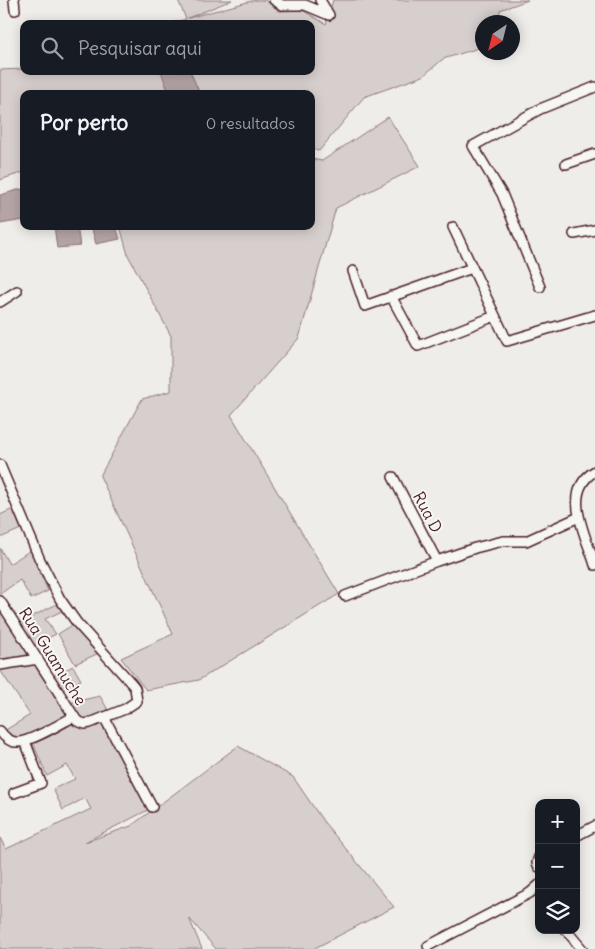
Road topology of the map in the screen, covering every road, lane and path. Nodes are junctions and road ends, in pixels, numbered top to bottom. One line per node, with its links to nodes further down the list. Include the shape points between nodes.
1 (14, 0): 4 (street)
2 (274, 0): 3 (street, via 282,5 305,6 329,15)
3 (320, 0)
4 (14, 10)
5 (595, 88): 13 (street, via 540,109 473,146 502,194)
6 (595, 154): 7 (street)
7 (566, 164)
8 (453, 226): 11 (street)
9 (595, 230): 10 (street)
10 (574, 234)
11 (472, 268): 15 (street); 18 (street)
12 (353, 271): 15 (street, via 365,306)
13 (540, 286)
14 (16, 291): 16 (street)
15 (391, 296): 18 (street, via 418,346)
16 (0, 302)
17 (595, 315): 18 (street, via 507,341)
18 (495, 316)
19 (0, 465): 29 (street, Rua Guamuche, via 60,599 135,688 137,701)
20 (595, 471): 22 (street, via 582,484 577,497)
21 (393, 477): 23 (street, Rua D)
22 (579, 517): 23 (street, via 526,541 503,541); 24 (street)
23 (438, 560): 25 (street)
24 (595, 565)
25 (345, 596)
26 (0, 602): 27 (street, Rua Guamuche)
27 (38, 659): 28 (street); 30 (street, Rua Guamuche)
28 (0, 665)
29 (104, 717): 30 (street, Rua Guamuche, via 85,724); 34 (street)
30 (73, 718): 32 (street)
31 (0, 731): 32 (street, via 7,739)
32 (25, 741): 33 (street, via 41,783)
33 (14, 793)
34 (152, 807)
35 (595, 826): 36 (street)
36 (580, 834)
37 (535, 889): 39 (street)
38 (569, 934): 40 (street)
39 (428, 946)
40 (582, 949)

